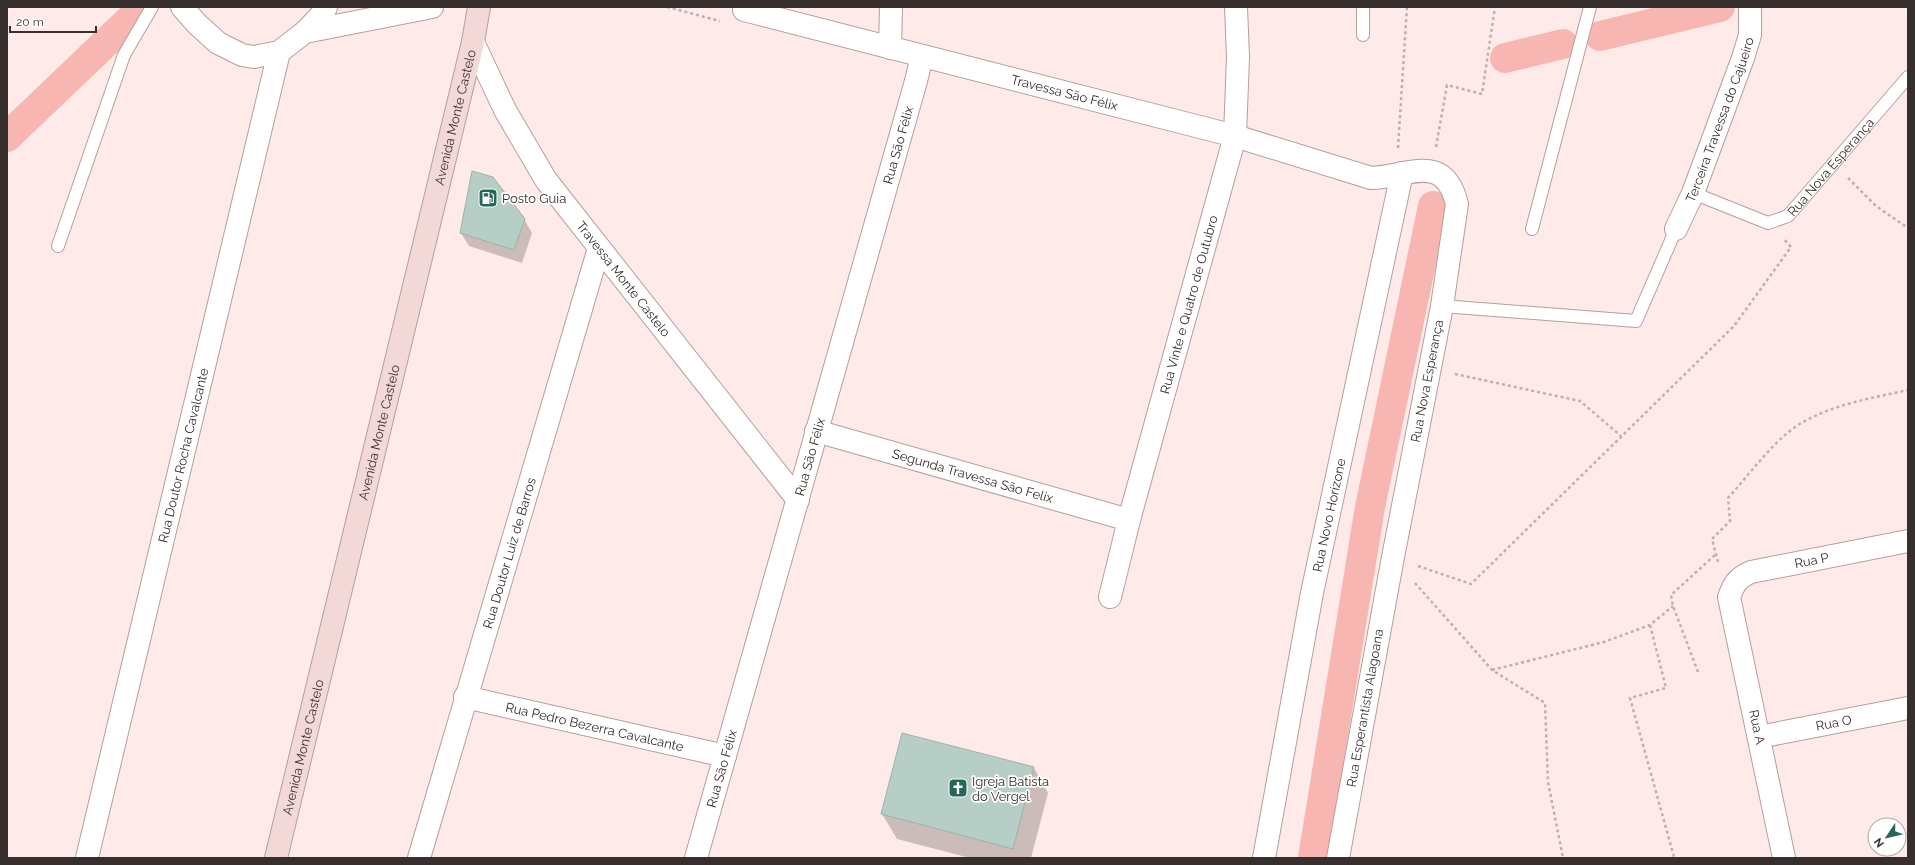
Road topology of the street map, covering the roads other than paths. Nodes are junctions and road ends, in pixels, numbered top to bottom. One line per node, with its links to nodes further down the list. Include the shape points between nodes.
1 (152, 7): 25 (lane, via 124,55)
2 (182, 7): 16 (street, via 218,42 242,55 254,57)
3 (326, 7): 12 (street)
4 (432, 7): 12 (street)
5 (479, 7): 14 (street, Avenida Monte Castelo)
6 (892, 7): 15 (street)
7 (1236, 7): 19 (street, Rua Vinte e Quatro de Outubro, via 1238,57)
8 (1363, 7): 13 (lane)
9 (1590, 7): 23 (lane)
10 (1750, 7): 21 (street, Terceira Travessa do Cajueiro, via 1750,35 1743,58)
11 (744, 10): 15 (street, Travessa São Félix)
12 (305, 32): 16 (street)
13 (1363, 35)
14 (473, 42): 26 (street, Travessa Monte Castelo, via 505,110 546,180); 40 (street, Avenida Monte Castelo)
15 (890, 48): 17 (street, Travessa São Félix)
16 (280, 52): 39 (street, Rua Doutor Rocha Cavalcante)
17 (922, 56): 19 (street, Travessa São Félix); 28 (street, Rua São Félix)
18 (1908, 77): 21 (lane, Rua Nova Esperança, via 1788,216 1768,223)
19 (1235, 136): 20 (street, Travessa São Félix, via 1371,178); 30 (street, Rua Vinte e Quatro de Outubro)
20 (1399, 174): 22 (street, Travessa São Félix, via 1432,171 1442,177 1453,190); 43 (street, Rua Novo Horizone, via 1312,593)
21 (1693, 193): 24 (street, Terceira Travessa do Cajueiro)
22 (1457, 204): 27 (street, Rua Nova Esperança)
23 (1532, 229)
24 (1676, 229): 27 (lane, via 1636,321)
25 (58, 246)
26 (599, 248): 29 (street, Travessa Monte Castelo); 35 (street, Rua Doutor Luiz de Barros)
27 (1442, 306): 32 (street, Rua Nova Esperança)
28 (816, 431): 29 (street, Rua São Félix); 30 (street, Segunda Travessa São Felix)
29 (798, 500): 38 (street, Rua São Félix)
30 (1130, 520): 33 (street, Rua Vinte e Quatro de Outubro)
31 (1908, 542): 34 (street, Rua P, via 1751,572 1739,577)
32 (1393, 557): 44 (street, Rua Esperantista Alagoana)
33 (1110, 597)
34 (1729, 597): 37 (street, Rua A)
35 (465, 697): 38 (street, Rua Pedro Bezerra Cavalcante); 41 (street, Rua Doutor Luiz de Barros)
36 (1908, 708): 37 (street, Rua O)
37 (1759, 737): 45 (street, Rua A)
38 (725, 756): 42 (street, Rua São Félix)
39 (87, 858)
40 (276, 858)
41 (418, 858)
42 (696, 858)
43 (1264, 858)
44 (1338, 858)
45 (1784, 858)

